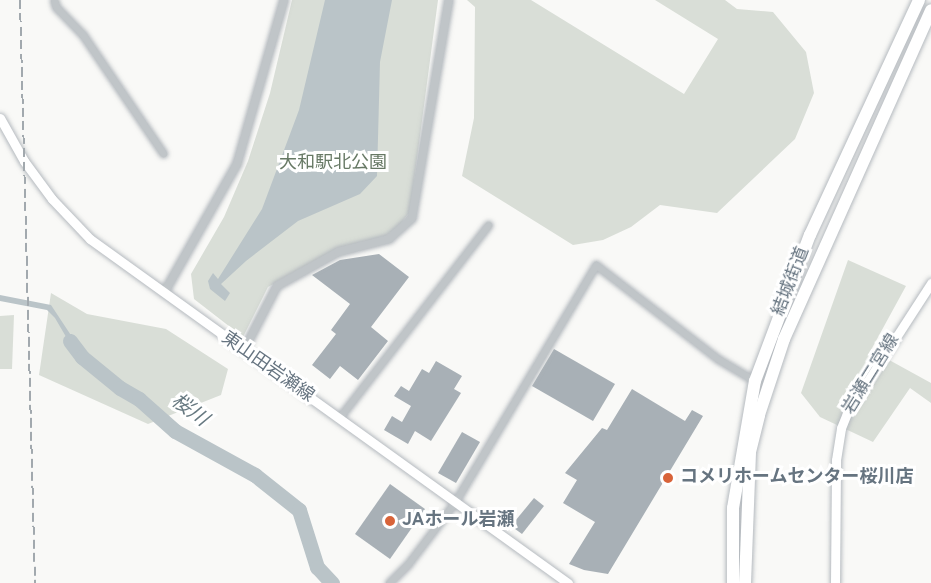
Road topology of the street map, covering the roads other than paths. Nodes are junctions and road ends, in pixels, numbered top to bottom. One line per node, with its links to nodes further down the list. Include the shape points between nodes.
1 (54, 0): 7 (street, via 83,35)
2 (284, 0): 10 (street, via 237,164)
3 (449, 0): 11 (street, via 412,218 389,239 338,252 277,286)
4 (919, 0): 12 (highway, 結城街道, via 810,235)
5 (931, 10): 18 (highway, 結城街道, via 784,339 759,415 750,452)
6 (0, 118): 10 (main road, 東山田岩瀬線, via 24,161 74,223)
7 (163, 153)
8 (488, 225): 13 (street)
9 (931, 283): 19 (main road, 岩瀬二宮線, via 846,413 841,428 836,460)
10 (164, 293): 11 (main road, 東山田岩瀬線)
11 (244, 351): 13 (main road, 東山田岩瀬線)
12 (754, 381): 14 (street, via 718,359 596,265); 17 (highway, 結城街道, via 733,508)
13 (339, 418): 14 (main road, 東山田岩瀬線)
14 (455, 502): 15 (street); 16 (main road, 東山田岩瀬線)
15 (389, 583)
16 (568, 583)
17 (733, 583)
18 (745, 583)
19 (835, 583)

